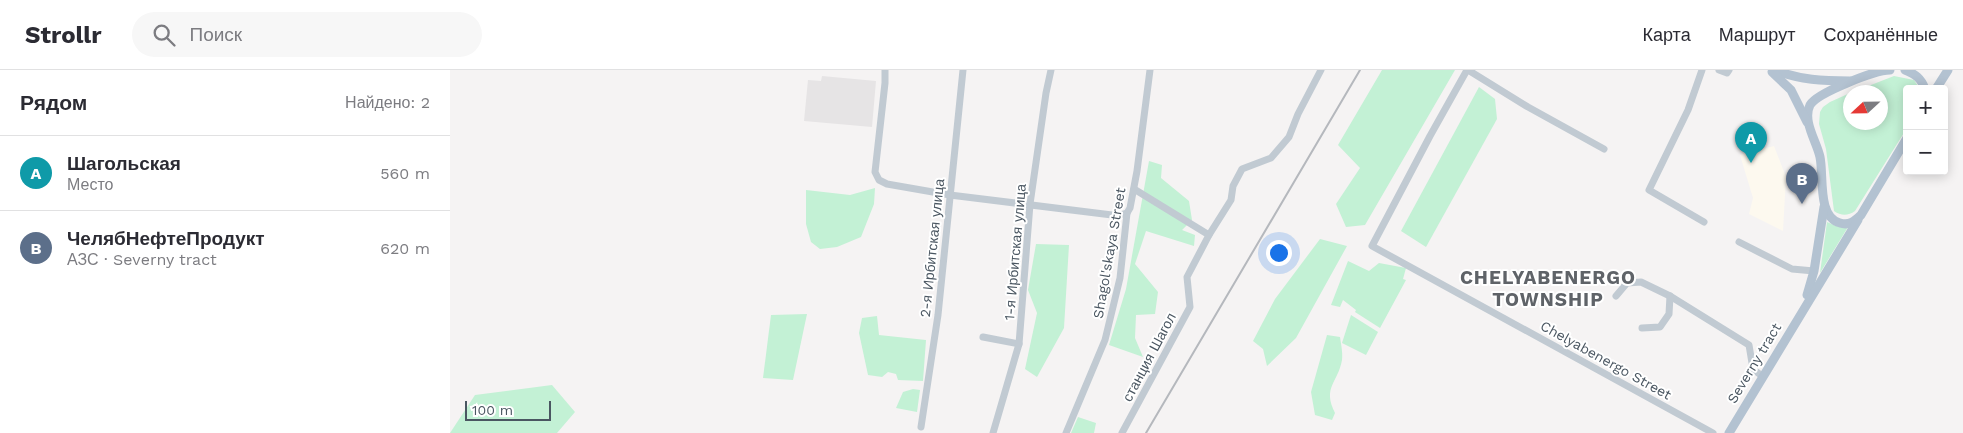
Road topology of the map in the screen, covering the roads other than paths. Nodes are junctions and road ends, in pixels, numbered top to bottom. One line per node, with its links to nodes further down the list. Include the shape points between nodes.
1 (885, 70): 25 (street, via 876,176 887,184)
2 (963, 70): 25 (street, 2-я Ирбитская улица)
3 (1051, 70): 26 (street, 1-я Ирбитская улица)
4 (1150, 70): 24 (street, Shagol'skaya Street)
5 (1321, 70): 31 (street, станция Шагол, via 1289,137 1271,158 1242,169 1230,200)
6 (1468, 70): 23 (street); 45 (street, Chelyabenergo Street, via 1372,246)
7 (1702, 70): 30 (street, via 1688,110 1649,190)
8 (1718, 70): 9 (street, via 1727,73)
9 (1729, 70)
10 (1770, 70): 21 (main road, via 1790,90)
11 (1775, 70): 17 (main road)
12 (1782, 70): 17 (street)
13 (1882, 70): 14 (main road); 18 (main road)
14 (1890, 70)
15 (1905, 70): 19 (main road, via 1916,75)
16 (1948, 70): 20 (main road)
17 (1791, 76): 18 (main road)
18 (1852, 81): 21 (main road, via 1811,104)
19 (1924, 85)
20 (1939, 85)
21 (1810, 127): 27 (main road, Severny tract, via 1822,165)
22 (1903, 145): 29 (main road, Severny tract)
23 (1604, 149)
24 (1134, 189): 28 (street, Shagol'skaya Street); 31 (street)
25 (950, 195): 26 (street); 41 (street, 2-я Ирбитская улица, via 938,315)
26 (1030, 204): 28 (street, via 1112,215); 39 (street, 1-я Ирбитская улица)
27 (1824, 205): 29 (main road, via 1831,218 1841,223 1852,222); 33 (main road, Severny tract)
28 (1127, 213): 43 (street, Shagol'skaya Street, via 1120,278 1106,340)
29 (1861, 215): 36 (main road, Severny tract)
30 (1704, 222)
31 (1209, 235): 44 (street, станция Шагол, via 1187,277 1190,307)
32 (1739, 242): 33 (street, via 1792,269)
33 (1814, 271): 36 (main road, Severny tract)
34 (1616, 296): 35 (street, via 1626,283 1641,282)
35 (1670, 296): 37 (street, via 1669,314 1660,326); 40 (street, via 1749,345 1753,369)
36 (1804, 307): 40 (main road, Severny tract)
37 (1642, 328)
38 (983, 337): 39 (street)
39 (1019, 344): 42 (street, 1-я Ирбитская улица)
40 (1762, 376): 46 (main road, Severny tract)
41 (921, 427)
42 (993, 433)
43 (1066, 433)
44 (1122, 433)
45 (1713, 433)
46 (1729, 433)

